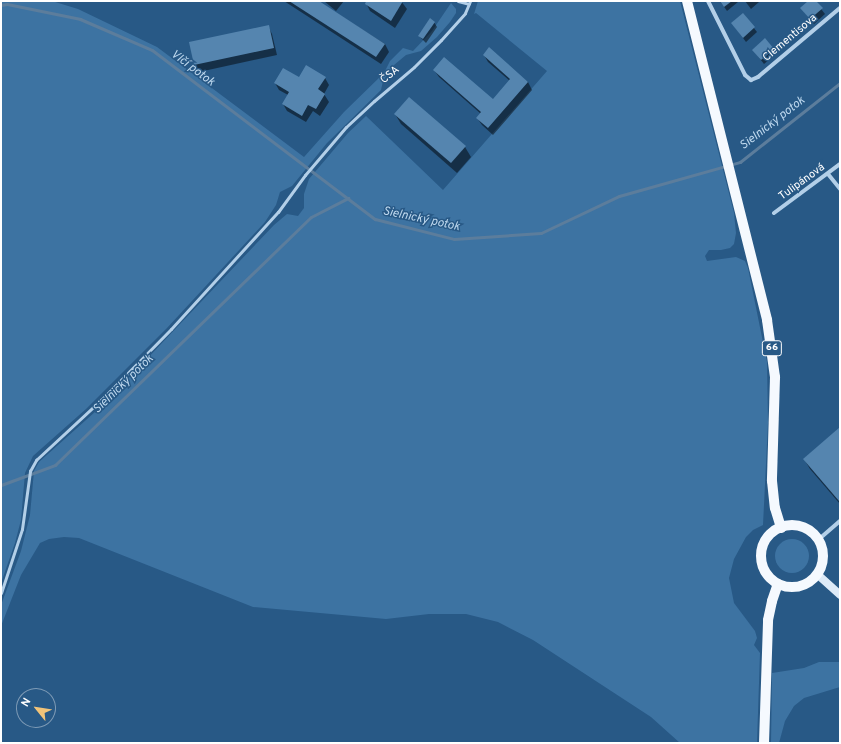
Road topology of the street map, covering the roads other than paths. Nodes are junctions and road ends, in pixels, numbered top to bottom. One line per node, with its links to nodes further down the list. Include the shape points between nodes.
1 (458, 1): 4 (lane)
2 (687, 1): 11 (main road, 66, via 761,292 773,354 775,405 772,481 775,508)
3 (708, 1): 5 (street, Clementisova, via 745,76 751,80 758,77)
4 (470, 3): 15 (lane, ČSA, via 465,13 441,40 374,101 318,160 278,212 171,330 36,460 30,472 22,529)
5 (840, 8)
6 (840, 164): 7 (street, Tulipánová)
7 (828, 174): 8 (street); 9 (street, Tulipánová)
8 (840, 189)
9 (774, 214)
10 (840, 521): 12 (street)
11 (781, 528): 12 (main road, via 804,528); 14 (main road, via 767,538 761,555 765,572)
12 (818, 540): 13 (main road, via 822,557)
13 (817, 574): 14 (main road, via 807,583 795,587); 16 (street)
14 (778, 584): 17 (main road, via 768,620)
15 (1, 593)
16 (840, 595)
17 (764, 743)

